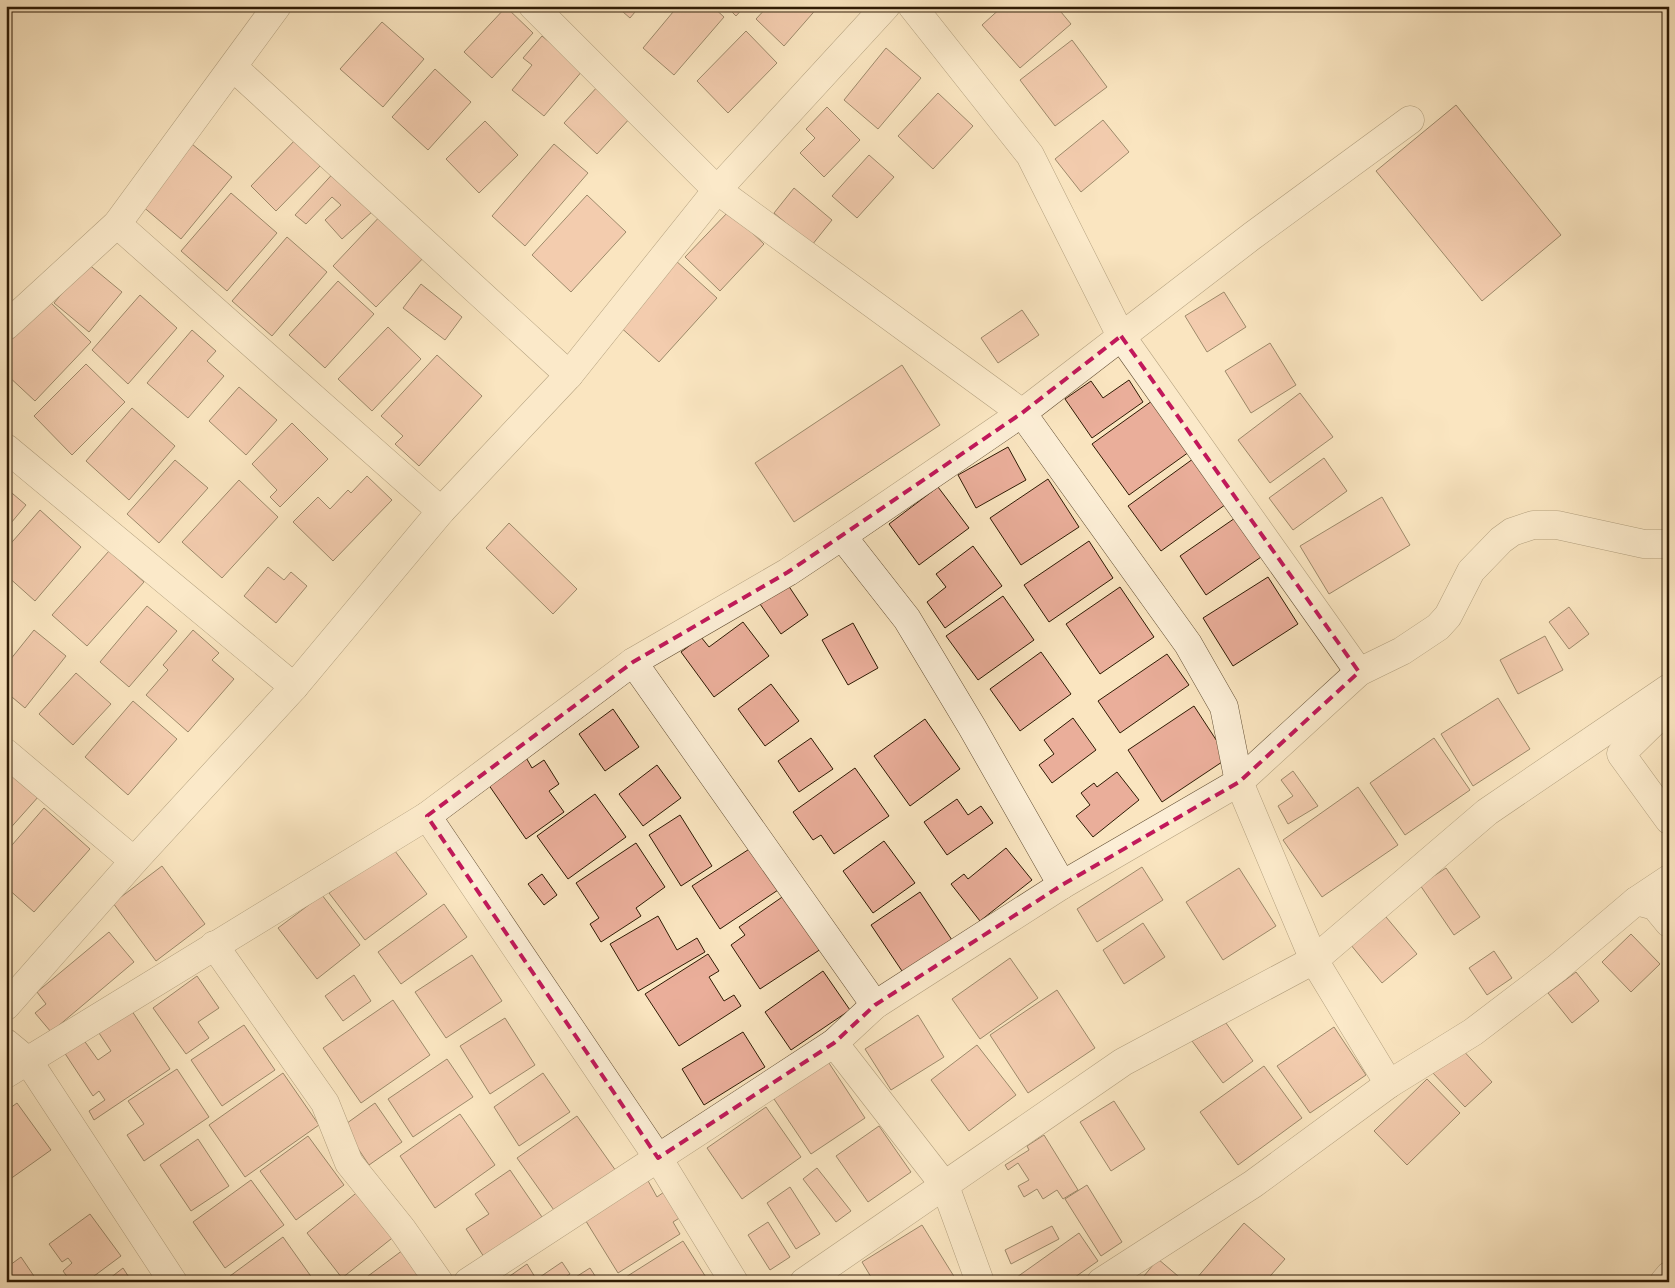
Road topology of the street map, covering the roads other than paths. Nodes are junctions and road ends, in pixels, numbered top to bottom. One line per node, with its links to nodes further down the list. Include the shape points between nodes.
1 (277, 6): 5 (street)
2 (533, 6): 7 (street)
3 (886, 6): 7 (street)
4 (912, 6): 10 (street, via 1030,155)
5 (233, 67): 8 (street); 11 (street)
6 (1410, 120): 10 (street)
7 (717, 190): 11 (street); 12 (street)
8 (117, 224): 9 (street); 14 (street)
9 (6, 326)
10 (1121, 336): 12 (street); 18 (street)
11 (569, 375): 14 (street)
12 (1022, 413): 15 (street); 23 (street, via 1188,644 1224,707)
13 (6, 448): 19 (street)
14 (441, 511): 19 (street)
15 (842, 536): 17 (street, via 788,572); 28 (street, via 907,619)
16 (1669, 544): 18 (street, via 1644,544 1557,526 1533,525 1512,532 1470,571 1448,616 1438,627 1402,651)
17 (633, 662): 24 (street); 32 (street)
18 (1359, 672): 23 (street)
19 (294, 687): 26 (street)
20 (1669, 688): 31 (street, via 1487,812)
21 (1669, 707): 25 (street, via 1621,754)
22 (6, 753): 26 (street)
23 (1239, 782): 28 (street); 31 (street)
24 (427, 816): 30 (street); 38 (street)
25 (1669, 820)
26 (134, 861): 33 (street)
27 (1669, 879): 29 (street)
28 (1062, 885): 32 (street)
29 (1657, 907): 37 (street, via 1557,968 1473,1032)
30 (214, 945): 36 (street); 42 (street, via 325,1104 349,1163 402,1229)
31 (1314, 960): 37 (street); 39 (street, via 1123,1062)
32 (875, 1005): 35 (street)
33 (6, 1006)
34 (6, 1043): 36 (street)
35 (834, 1043): 38 (street); 39 (street)
36 (17, 1068): 41 (street)
37 (1389, 1084): 47 (street, via 1253,1184)
38 (658, 1158): 43 (street); 44 (street)
39 (945, 1186): 45 (street); 46 (street)
40 (1669, 1276): 48 (street)
41 (173, 1282)
42 (438, 1282)
43 (468, 1282)
44 (734, 1282)
45 (804, 1282)
46 (980, 1282)
47 (1101, 1282)
48 (1664, 1282)

